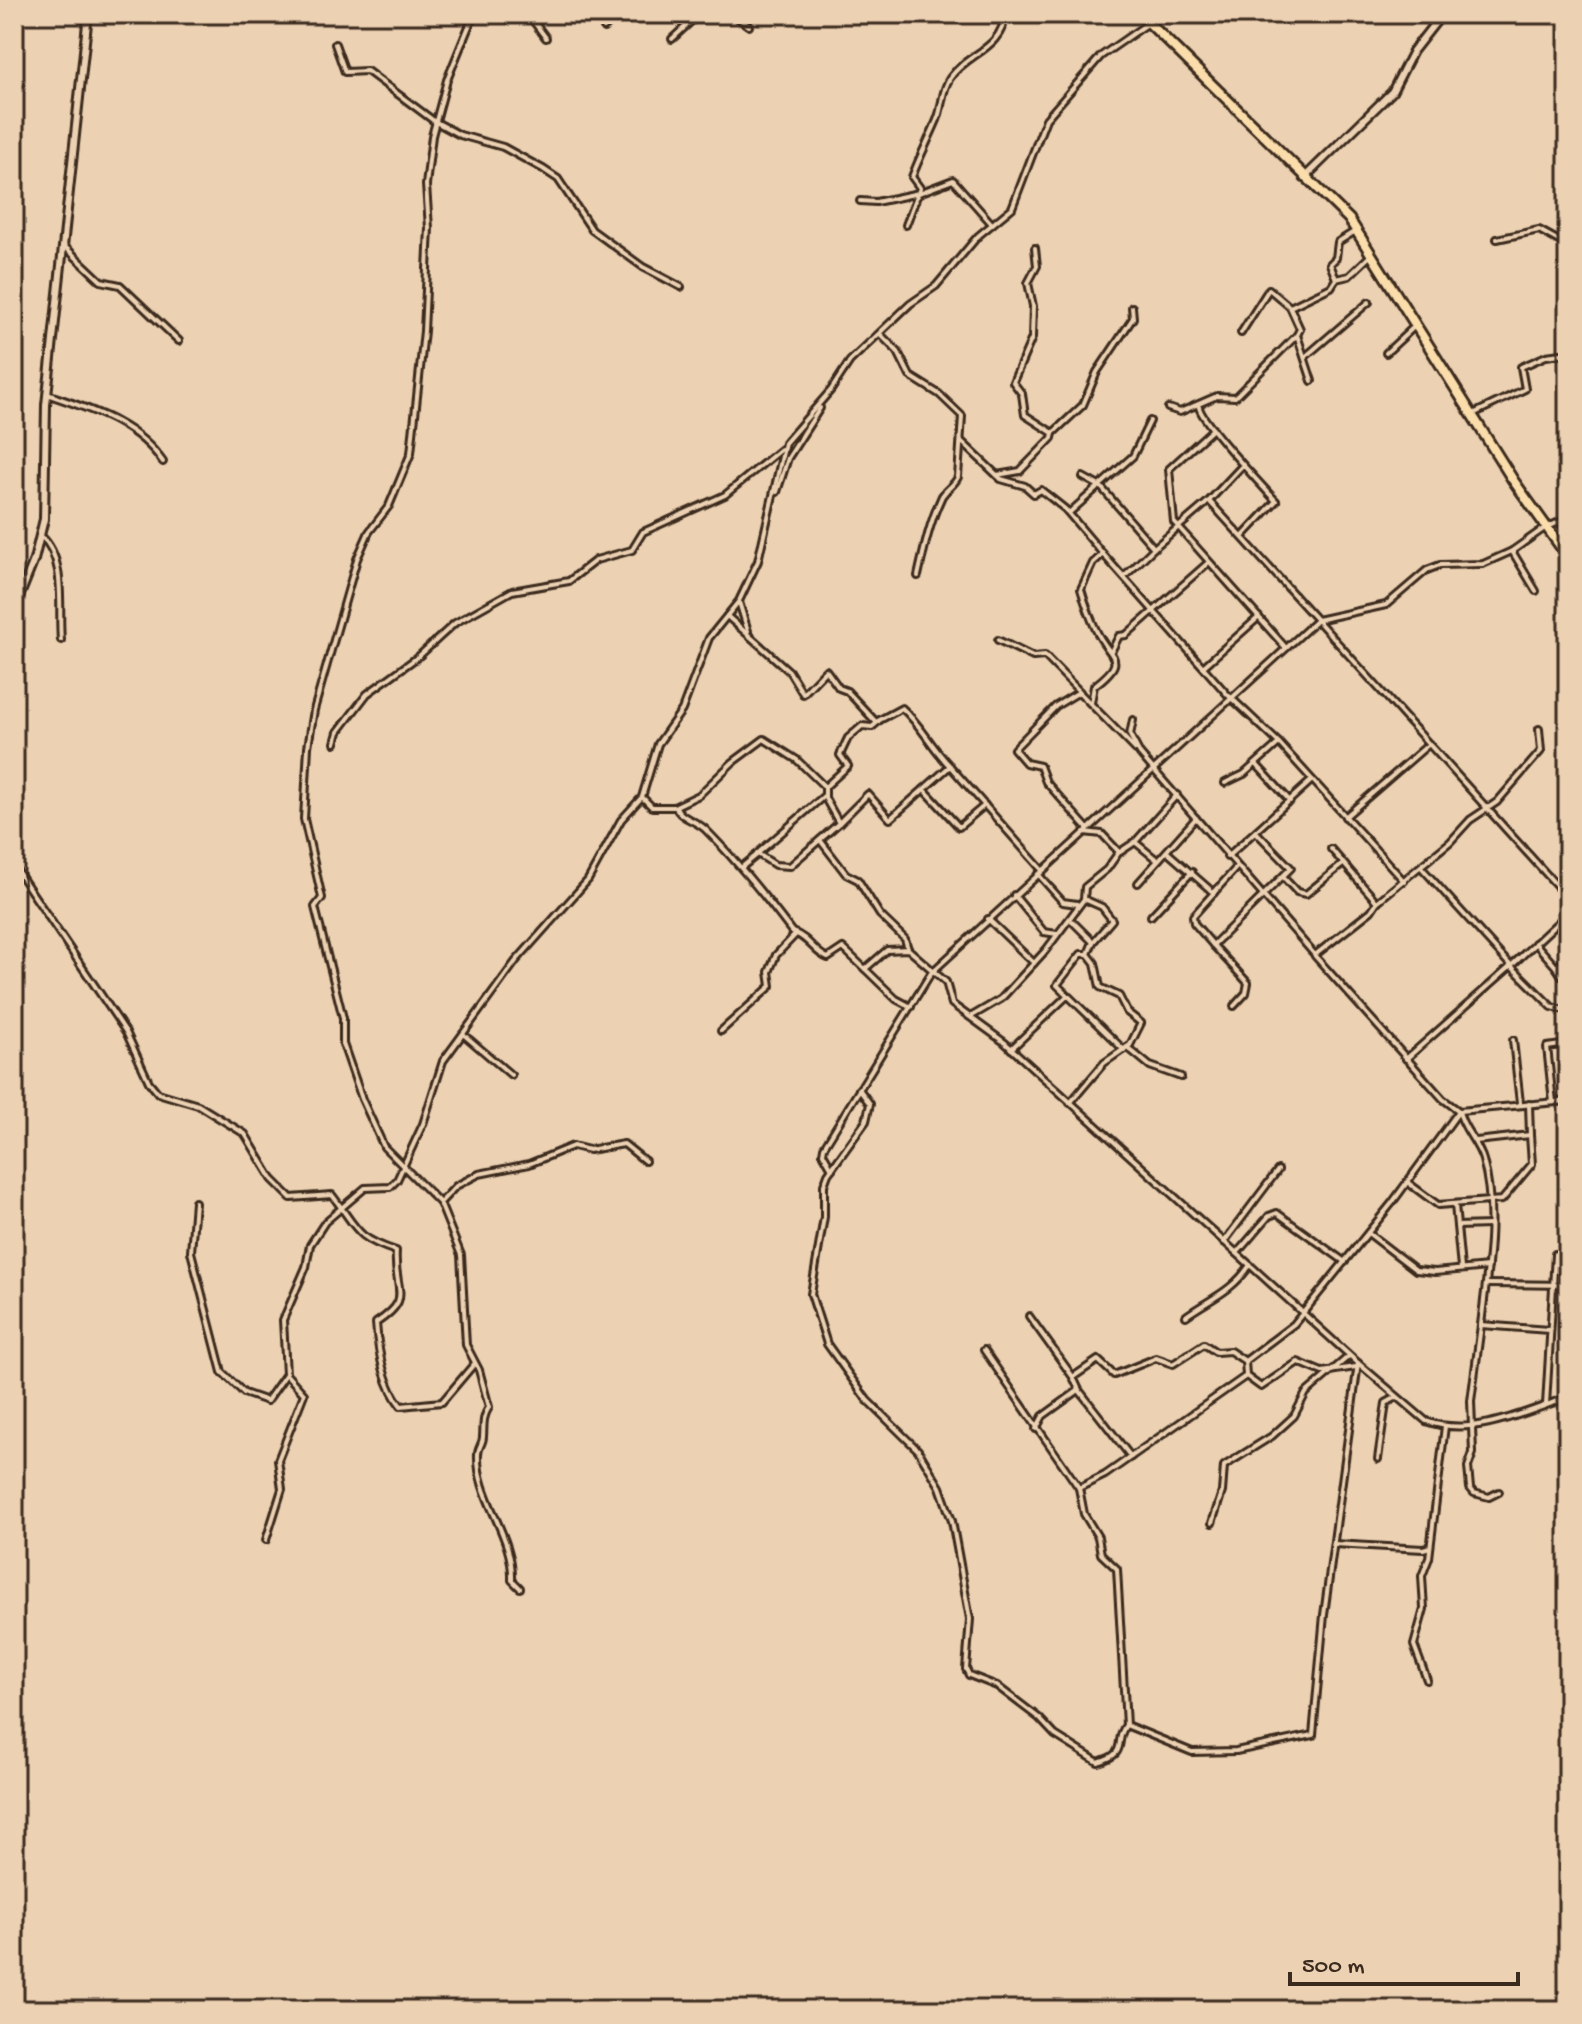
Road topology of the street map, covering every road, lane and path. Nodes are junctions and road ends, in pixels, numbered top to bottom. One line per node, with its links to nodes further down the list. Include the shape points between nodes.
1 (88, 14): 25 (street)
2 (474, 14): 17 (street)
3 (528, 14): 14 (street)
4 (621, 14): 13 (street)
5 (699, 14): 15 (street)
6 (732, 14): 12 (street)
7 (1005, 14): 19 (street, via 1004,29 994,44 947,84 912,177)
8 (1134, 14): 11 (main road)
9 (1140, 14): 11 (main road)
10 (1442, 14): 18 (street, via 1413,51 1392,92)
11 (1147, 24): 18 (main road); 21 (street, via 1101,56 1046,119 1012,208)
12 (749, 26)
13 (604, 28)
14 (546, 38)
15 (672, 39)
16 (335, 44): 17 (street, via 345,72 367,71)
17 (434, 121): 30 (street, via 503,147 558,179 592,230); 185 (street, via 413,442 389,506 357,559 314,710 303,797 322,898 315,907 343,1018 343,1044 377,1134)
18 (1306, 177): 23 (main road)
19 (919, 193): 20 (street); 21 (street, via 953,180); 22 (street)
20 (860, 201)
21 (992, 224): 36 (street, via 936,286)
22 (906, 225)
23 (1357, 234): 28 (main road); 29 (street, via 1338,242 1330,264)
24 (1497, 239): 26 (street, via 1539,230)
25 (63, 245): 38 (street, via 101,281 120,285); 43 (street)
26 (1568, 246)
27 (1035, 248): 50 (street, via 1037,266 1028,280 1032,338 1013,382 1022,394 1025,415)
28 (1371, 255): 29 (street, via 1349,276); 34 (main road)
29 (1336, 279): 33 (street, via 1331,287)
30 (681, 287)
31 (1369, 302): 41 (street)
32 (1132, 307): 50 (street, via 1133,318 1097,372 1083,405)
33 (1290, 307): 35 (street, via 1269,289); 37 (street, via 1300,329)
34 (1416, 325): 39 (street); 47 (main road)
35 (1241, 333)
36 (880, 334): 44 (street, via 850,361); 51 (street, via 898,352 910,376 958,410)
37 (1297, 335): 41 (street); 45 (street, via 1235,397 1217,396)
38 (179, 341)
39 (1386, 353)
40 (1568, 353): 47 (street, via 1521,367 1524,391)
41 (1305, 357): 42 (street)
42 (1312, 381)
43 (47, 394): 53 (street, via 133,429); 64 (street)
44 (827, 395): 52 (street); 59 (street, via 788,458)
45 (1199, 407): 46 (street, via 1180,412); 49 (street)
46 (1168, 408)
47 (1471, 414): 62 (main road)
48 (1150, 421): 57 (street, via 1133,456)
49 (1213, 429): 54 (street); 63 (street, via 1169,469)
50 (1053, 433): 55 (street, via 1020,471)
51 (962, 442): 55 (street); 71 (street, via 958,477 938,506)
52 (783, 447): 59 (street); 92 (street, via 725,495 643,532 632,550 596,560 569,581 512,591 455,623 367,694)
53 (163, 462)
54 (1241, 467): 58 (street); 65 (street, via 1259,479 1277,504)
55 (996, 475): 60 (street, via 1034,494 1041,490)
56 (1083, 477): 57 (street)
57 (1101, 487): 60 (street); 66 (street)
58 (1209, 501): 63 (street); 65 (street)
59 (772, 506): 74 (street, via 763,546)
60 (1069, 513): 68 (street)
61 (1568, 523): 62 (street)
62 (1547, 527): 67 (street); 69 (main road)
63 (1179, 529): 66 (street); 70 (street)
64 (41, 536): 75 (street); 81 (street, via 56,563)
65 (1243, 536): 79 (street)
66 (1154, 548): 72 (street)
67 (1512, 551): 73 (street); 79 (street, via 1483,564 1440,565 1386,605)
68 (1103, 554): 72 (street); 84 (street, via 1081,589 1096,630)
69 (1568, 557)
70 (1209, 562): 76 (street); 78 (street)
71 (918, 576)
72 (1123, 578): 76 (street)
73 (1536, 591)
74 (739, 601): 77 (street); 80 (street)
75 (14, 610)
76 (1152, 612): 84 (street, via 1119,636); 85 (street)
77 (727, 616): 80 (street); 105 (street, via 709,638 682,710 658,744)
78 (1259, 617): 83 (street); 85 (street)
79 (1317, 620): 83 (street); 94 (street)
80 (748, 634): 90 (street, via 789,671 803,694 826,670)
81 (61, 640)
82 (998, 640): 86 (street, via 1033,657 1045,656)
83 (1286, 648): 87 (street)
84 (1112, 650): 88 (street, via 1114,663 1094,686)
85 (1203, 666): 87 (street)
86 (1082, 693): 88 (street); 113 (street, via 1062,700 1014,749 1026,763 1040,766 1046,782)
87 (1234, 697): 93 (street); 98 (street)
88 (1091, 703): 95 (street)
89 (1133, 720): 95 (street, via 1130,735)
90 (878, 722): 97 (street, via 902,708); 101 (street, via 848,738 840,755 848,766)
91 (1539, 729): 109 (street, via 1541,751)
92 (335, 743)
93 (1279, 743): 96 (street); 99 (street)
94 (1429, 744): 109 (street); 110 (street)
95 (1140, 754): 98 (street)
96 (1256, 764): 100 (street); 106 (street)
97 (950, 766): 102 (street); 107 (street)
98 (1153, 768): 104 (street); 113 (street)
99 (1311, 781): 106 (street); 110 (street)
100 (1225, 783)
101 (825, 787): 103 (street); 108 (street, via 764,739 699,795)
102 (924, 789): 107 (street, via 959,827); 112 (street, via 890,819 866,795)
103 (825, 795): 112 (street); 120 (street)
104 (1177, 795): 111 (street); 116 (street)
105 (642, 797): 108 (street, via 652,807); 167 (street, via 621,820 588,880 516,961)
106 (1290, 801): 114 (street)
107 (985, 805): 128 (street)
108 (676, 807): 126 (street)
109 (1488, 810): 125 (street, via 1470,820); 134 (street)
110 (1345, 817): 132 (street)
111 (1196, 818): 119 (street); 121 (street)
112 (839, 823): 115 (street)
113 (1085, 830): 118 (street, via 1102,834); 128 (street)
114 (1257, 833): 121 (street); 130 (street, via 1291,868)
115 (820, 840): 120 (street, via 786,868); 151 (street, via 846,874 858,880)
116 (1135, 842): 118 (street); 122 (street)
117 (1331, 849): 123 (street)
118 (1119, 852): 139 (street, via 1085,887)
119 (1167, 852): 122 (street); 129 (street)
120 (755, 855): 126 (street)
121 (1227, 857): 127 (street)
122 (1157, 860): 133 (street)
123 (1343, 864): 130 (street, via 1306,894); 140 (street)
124 (14, 866): 193 (street, via 126,1032 158,1093 198,1105 245,1134 272,1179 291,1198 332,1195)
125 (1421, 867): 132 (street); 156 (street)
126 (742, 868): 146 (street)
127 (1236, 868): 135 (street); 137 (street)
128 (1040, 872): 136 (street); 141 (street, via 1063,902)
129 (1192, 872): 135 (street); 143 (street)
130 (1283, 877): 137 (street)
131 (1568, 880): 134 (street)
132 (1404, 881): 140 (street)
133 (1138, 883)
134 (1558, 888): 138 (street)
135 (1214, 893): 150 (street, via 1192,920)
136 (1014, 895): 144 (street); 147 (street, via 1044,932)
137 (1261, 895): 150 (street); 153 (street)
138 (1568, 898)
139 (1084, 899): 141 (street); 148 (street, via 1112,918)
140 (1377, 902): 153 (street)
141 (1077, 904): 145 (street)
142 (1568, 913): 149 (street)
143 (1151, 916)
144 (988, 919): 155 (street); 159 (street)
145 (1071, 920): 147 (street); 148 (street)
146 (796, 934): 158 (street, via 828,958 843,948); 166 (street, via 776,955 769,972 771,986)
147 (1058, 934): 155 (street)
148 (1093, 942): 152 (street)
149 (1535, 943): 156 (street); 157 (street)
150 (1213, 945): 162 (street, via 1248,983)
151 (908, 949): 158 (street, via 887,950); 159 (street)
152 (1088, 954): 161 (street, via 1081,954 1057,984); 170 (street, via 1099,986 1119,996 1141,1023)
153 (1315, 955): 172 (street)
154 (1568, 959): 157 (street)
155 (1034, 963): 165 (street, via 996,1003)
156 (1511, 966): 164 (street, via 1552,1007); 172 (street)
157 (1556, 967): 160 (street)
158 (865, 969): 163 (street)
159 (931, 973): 163 (street); 165 (street, via 946,982 952,1004)
160 (1568, 977)
161 (1067, 996): 170 (street); 171 (street)
162 (1234, 1006)
163 (911, 1007): 175 (street)
164 (1568, 1011)
165 (972, 1016): 171 (street)
166 (721, 1031)
167 (463, 1034): 173 (street); 185 (street, via 443,1061 423,1124)
168 (1513, 1040): 179 (street)
169 (1568, 1044): 177 (street, via 1547,1047)
170 (1126, 1048): 174 (street, via 1150,1066); 178 (street, via 1104,1063)
171 (1011, 1049): 178 (street)
172 (1406, 1059): 181 (street)
173 (511, 1075)
174 (1181, 1077)
175 (859, 1089): 186 (street, via 824,1147); 186 (street, via 871,1109)
176 (1568, 1101): 177 (street)
177 (1553, 1102): 180 (street)
178 (1070, 1103): 197 (street)
179 (1520, 1103): 180 (street); 181 (street)
180 (1529, 1104): 182 (street)
181 (1459, 1111): 183 (street); 188 (street)
182 (1530, 1135): 183 (street); 191 (street, via 1532,1164 1502,1200)
183 (1476, 1141): 191 (street)
184 (645, 1161): 190 (street, via 624,1144 589,1150 573,1146 529,1164 479,1174 456,1186)
185 (403, 1163): 190 (street); 193 (street, via 390,1187 365,1188)
186 (832, 1169): 238 (street, via 824,1185 824,1217 811,1280 817,1321 867,1400 918,1450 940,1487 952,1521 970,1619 967,1673 1010,1695 1055,1735 1098,1762 1121,1748)
187 (1278, 1170): 197 (street)
188 (1407, 1182): 192 (street, via 1438,1205); 196 (street)
189 (195, 1202): 218 (street, via 191,1252 222,1372 244,1393 267,1401)
190 (440, 1203): 215 (street, via 461,1255 466,1345)
191 (1488, 1203): 192 (street); 194 (street)
192 (1455, 1205): 195 (street)
193 (341, 1206): 215 (street, via 360,1235 396,1251 395,1280 401,1296 397,1309 376,1323 377,1348 393,1397 401,1406 442,1402); 218 (street, via 310,1245 306,1267 287,1305)
194 (1490, 1225): 195 (street); 202 (street)
195 (1456, 1226): 203 (street)
196 (1368, 1233): 200 (street); 203 (street, via 1416,1270)
197 (1224, 1242): 198 (street)
198 (1236, 1254): 200 (street, via 1277,1213); 201 (street)
199 (1555, 1254): 206 (street)
200 (1345, 1262): 207 (street)
201 (1250, 1265): 207 (street); 209 (street, via 1240,1281)
202 (1488, 1267): 203 (street); 204 (street)
203 (1461, 1268)
204 (1486, 1284): 206 (street); 210 (street)
205 (1568, 1285): 206 (street)
206 (1553, 1286): 211 (street)
207 (1302, 1313): 213 (street); 214 (street, via 1287,1331)
208 (1029, 1316): 220 (street)
209 (1186, 1316)
210 (1481, 1325): 211 (street); 225 (street)
211 (1549, 1330): 224 (street)
212 (984, 1350): 227 (street)
213 (1349, 1356): 216 (street); 217 (street)
214 (1245, 1361): 219 (street); 220 (street, via 1204,1344 1173,1364 1156,1358 1114,1375 1098,1360)
215 (475, 1363): 236 (street, via 489,1407 477,1451 480,1473 505,1538 512,1580)
216 (1357, 1365): 217 (street); 222 (street); 234 (street)
217 (1334, 1368): 219 (street, via 1322,1372 1298,1362 1261,1387); 232 (street, via 1272,1436 1224,1466)
218 (286, 1374): 233 (street, via 304,1394 278,1460 282,1489)
219 (1246, 1376): 228 (street)
220 (1073, 1377): 221 (street)
221 (1079, 1390): 227 (street, via 1043,1416); 228 (street)
222 (1397, 1397): 226 (street, via 1426,1421); 229 (street, via 1386,1403)
223 (1568, 1397): 224 (street)
224 (1546, 1405): 225 (street)
225 (1473, 1424): 226 (street); 231 (street, via 1470,1488 1489,1497)
226 (1445, 1426): 235 (street)
227 (1036, 1429): 230 (street)
228 (1131, 1457): 230 (street)
229 (1378, 1459)
230 (1079, 1488): 238 (street, via 1101,1554 1117,1569)
231 (1499, 1492)
232 (1212, 1523)
233 (266, 1540)
234 (1334, 1544): 235 (street); 238 (street, via 1313,1735 1236,1751 1192,1752)
235 (1430, 1547): 237 (street, via 1422,1576 1424,1609 1414,1645)
236 (520, 1588)
237 (1427, 1680)
238 (1126, 1725)

